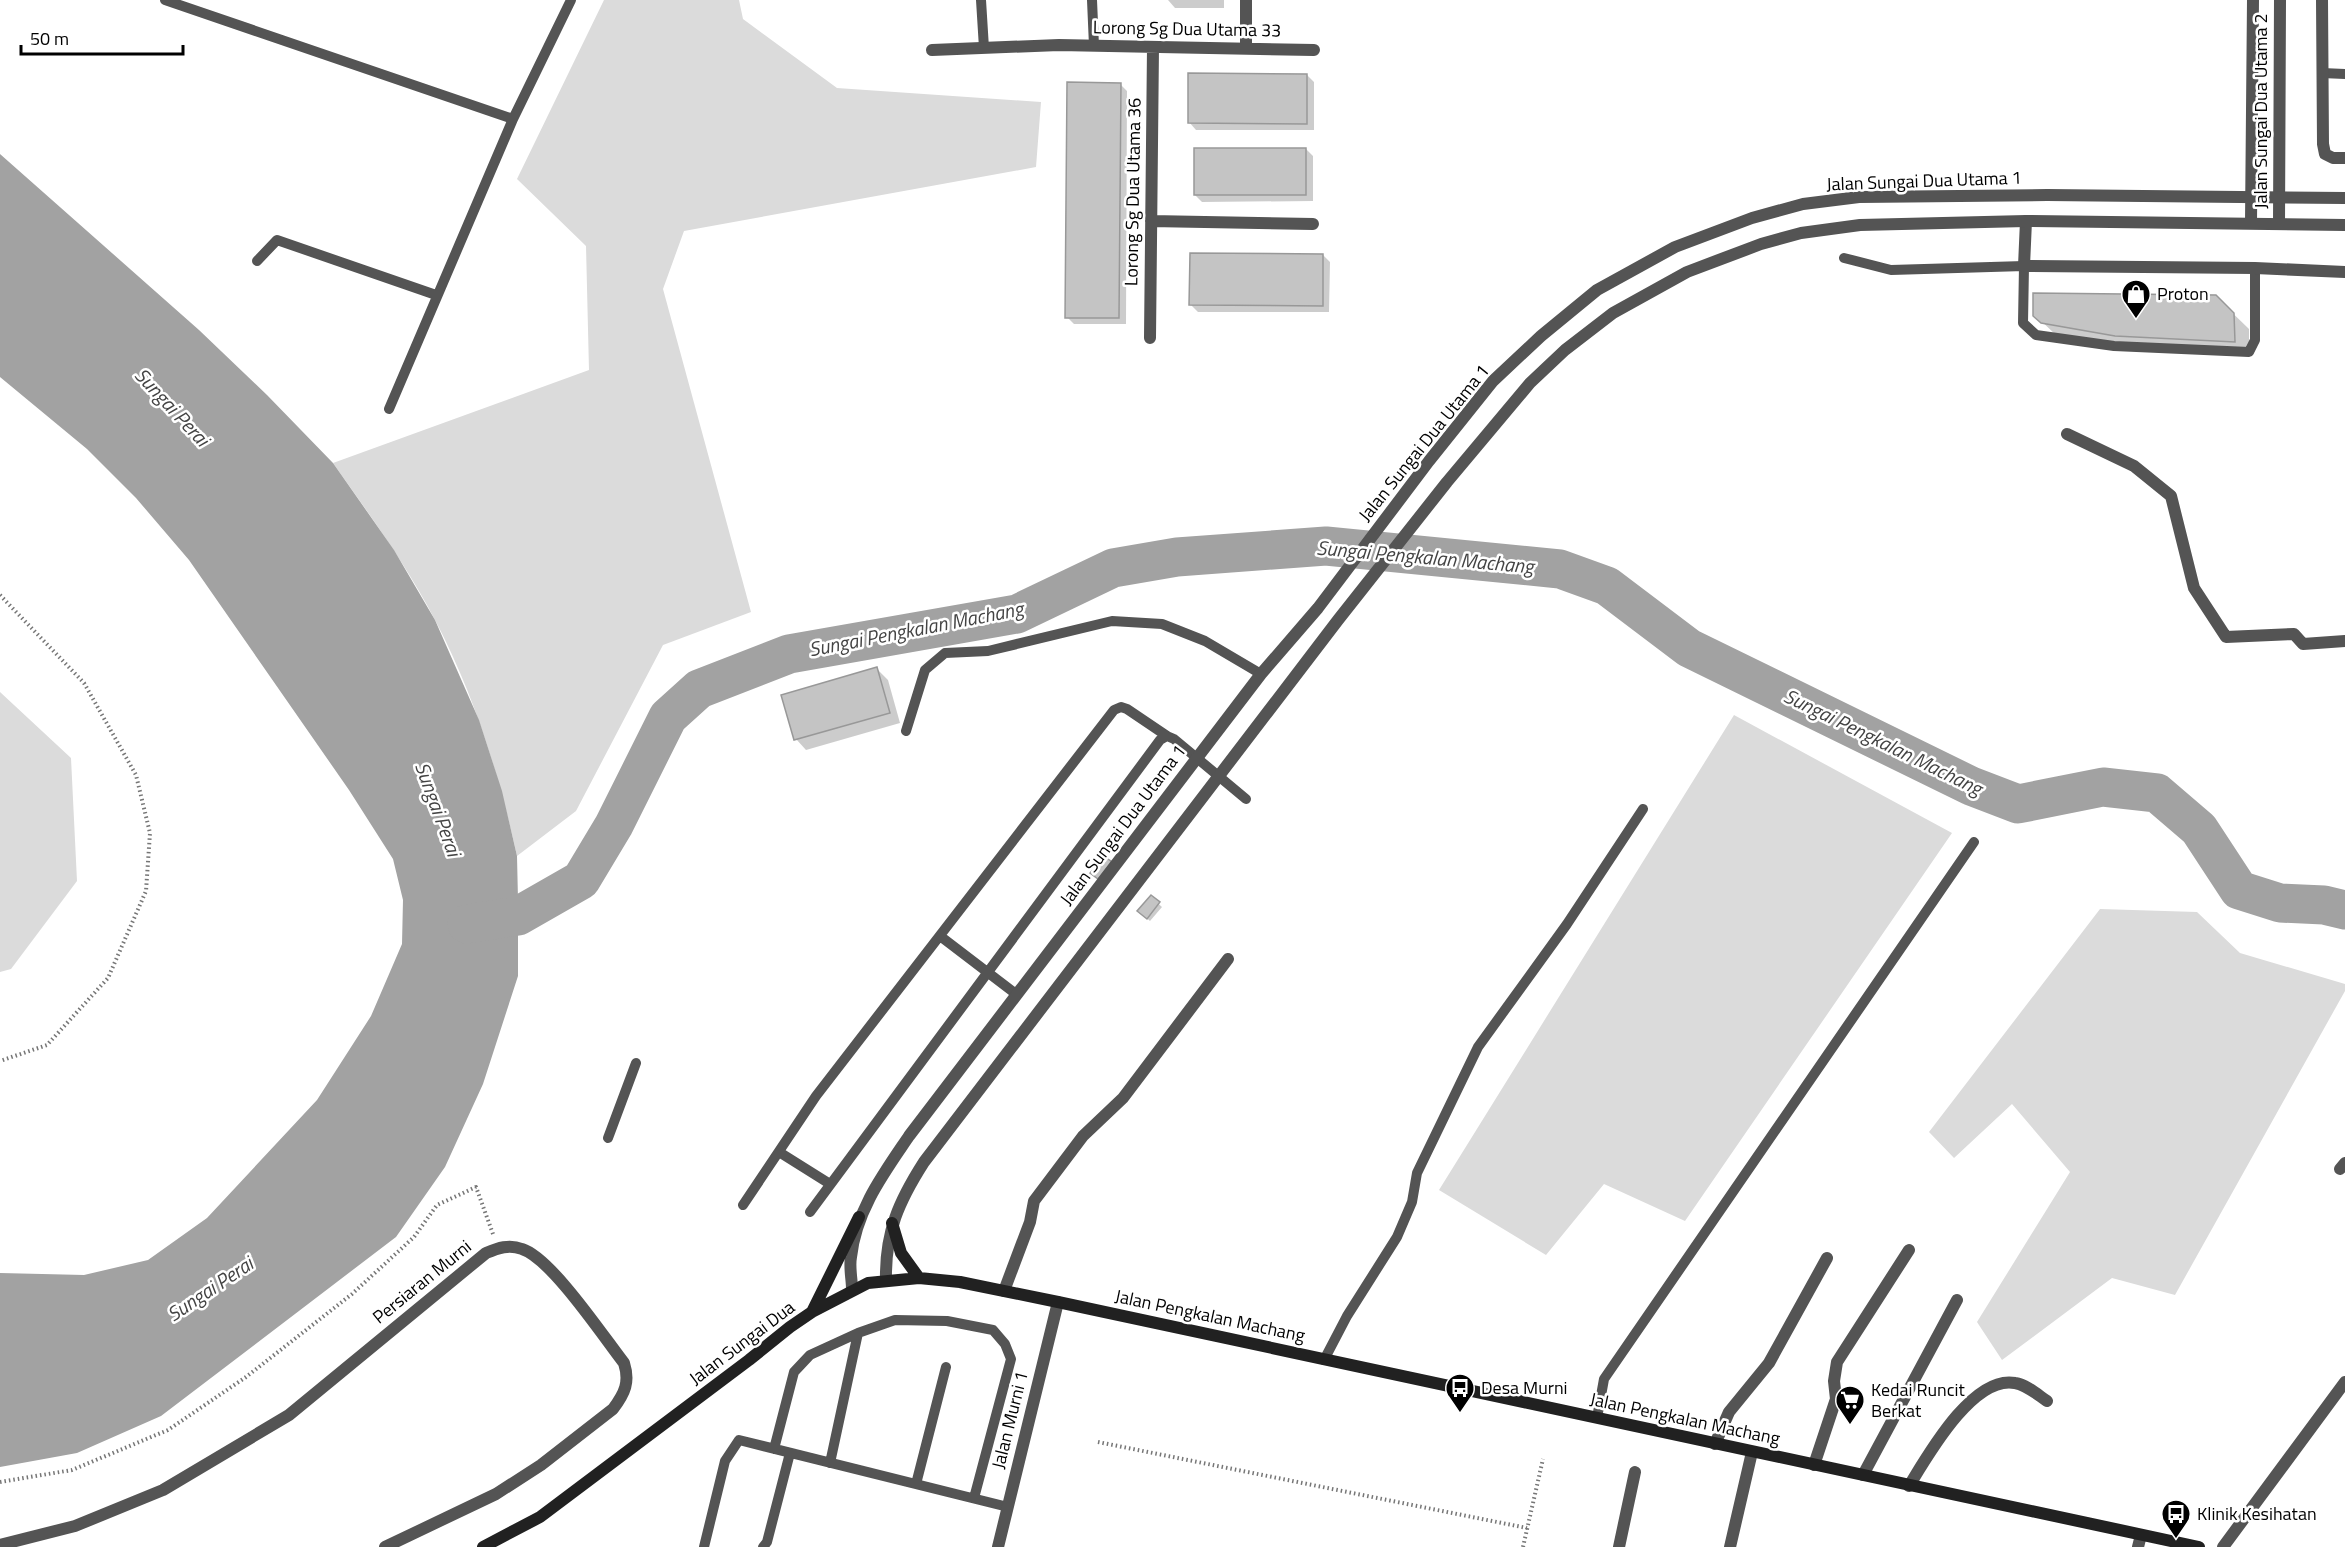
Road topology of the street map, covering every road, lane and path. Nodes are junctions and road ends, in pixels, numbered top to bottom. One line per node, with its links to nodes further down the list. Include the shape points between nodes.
1 (165, 0): 17 (lane)
2 (571, 0): 17 (lane)
3 (981, 0): 11 (lane)
4 (1092, 0): 9 (lane)
5 (1246, 0): 12 (street)
6 (2253, 0): 19 (street, Jalan Sungai Dua Utama 2)
7 (2280, 0): 20 (street, Jalan Sungai Dua Utama 2)
8 (2322, 0): 15 (street)
9 (1094, 46): 10 (street, Lorong Sg Dua Utama 33); 11 (street, Lorong Sg Dua Utama 33)
10 (1154, 47): 12 (street, Lorong Sg Dua Utama 33); 22 (street, Lorong Sg Dua Utama 36)
11 (984, 48): 13 (street, Lorong Sg Dua Utama 33)
12 (1245, 48): 14 (street, Lorong Sg Dua Utama 33)
13 (932, 50)
14 (1314, 50)
15 (2322, 73): 16 (lane); 18 (street, via 2325,154)
16 (2345, 74)
17 (513, 119): 33 (lane)
18 (2345, 158)
19 (2252, 196): 20 (street, Jalan Sungai Dua Utama 1); 24 (street, Jalan Sungai Dua Utama 2); 39 (street, Jalan Sungai Dua Utama 1, via 1859,197 1803,204 1675,247 1597,290 1493,381 1318,608)
20 (2278, 196): 21 (street, Jalan Sungai Dua Utama 1); 25 (street, Jalan Sungai Dua Utama 2)
21 (2345, 198)
22 (1151, 221): 26 (street); 34 (street, Lorong Sg Dua Utama 36)
23 (2026, 221): 24 (street); 30 (street); 43 (street, via 1860,225 1801,233 1687,272 1613,313 1530,383 1447,482)
24 (2251, 222): 25 (street)
25 (2279, 223): 27 (street)
26 (1313, 224)
27 (2345, 225)
28 (1844, 258): 30 (lane, via 1891,270)
29 (257, 261): 33 (lane, via 277,240)
30 (2024, 266): 31 (street); 31 (lane, via 2023,323 2036,334 2114,346 2249,352 2254,340)
31 (2255, 268): 32 (street)
32 (2345, 272)
33 (436, 295): 35 (lane)
34 (1149, 339)
35 (389, 409)
36 (2067, 434): 38 (street, via 2134,466 2171,496 2194,588 2226,638 2294,634 2303,644)
37 (0, 595): 51 (path, via 84,683 136,775 150,833 146,891 108,978 47,1045)
38 (2345, 640)
39 (1261, 674): 40 (lane, via 1205,641 1162,624 1112,621 988,651 945,653 925,670); 42 (street, Jalan Sungai Dua Utama 1)
40 (906, 731)
41 (1167, 736): 42 (lane); 47 (lane, via 1127,709 1114,710); 49 (lane, via 1160,740)
42 (1196, 759): 43 (lane); 50 (street, Jalan Sungai Dua Utama 1)
43 (1219, 776): 44 (lane); 59 (street, via 924,1162)
44 (1245, 799)
45 (1643, 809): 71 (lane, via 1567,924 1478,1047 1417,1173 1412,1202 1397,1237)
46 (1974, 842): 75 (lane, via 1604,1379)
47 (940, 936): 49 (lane); 54 (lane, via 816,1096)
48 (1228, 959): 66 (street, via 1123,1098 1083,1136 1034,1201)
49 (987, 972): 50 (lane); 55 (lane)
50 (1016, 994): 58 (street, Jalan Sungai Dua Utama 1, via 909,1136)
51 (0, 1061)
52 (636, 1063): 53 (lane)
53 (608, 1138)
54 (779, 1152): 55 (lane); 56 (lane)
55 (830, 1184): 57 (lane)
56 (743, 1205)
57 (810, 1212)
58 (859, 1217): 65 (street, Jalan Sungai Dua Utama 1, via 850,1258); 69 (main road)
59 (892, 1223): 63 (main road, via 901,1253); 64 (street, via 885,1258)
60 (498, 1247): 86 (path, via 476,1187 437,1205 414,1237 352,1294 246,1377 168,1430 72,1470); 93 (street, Persiaran Murni, via 279,1421 163,1490 75,1526); 94 (street, Persiaran Murni, via 523,1249 551,1269 624,1363 628,1384 613,1408 541,1464 496,1494)
61 (1908, 1250): 83 (street, via 1837,1362 1836,1399)
62 (1827, 1258): 77 (street, via 1769,1363 1729,1412)
63 (919, 1278): 64 (main road, Jalan Sungai Dua); 66 (main road, Jalan Sungai Dua)
64 (886, 1280): 65 (main road, Jalan Sungai Dua)
65 (852, 1289): 69 (main road, Jalan Sungai Dua)
66 (1004, 1291): 68 (main road, Jalan Sungai Dua)
67 (1957, 1300): 85 (street)
68 (1058, 1302): 71 (main road, Jalan Pengkalan Machang); 90 (street, Jalan Murni 1)
69 (812, 1312): 95 (main road, Jalan Sungai Dua, via 540,1516)
70 (858, 1333): 78 (lane, via 810,1355 794,1372); 82 (lane); 89 (lane, via 895,1320 947,1321 993,1330 1005,1344 1011,1359)
71 (1324, 1360): 75 (main road, Jalan Pengkalan Machang)
72 (946, 1367): 87 (lane)
73 (2345, 1382): 103 (street)
74 (2048, 1401): 88 (street, via 2016,1383 1994,1383 1939,1437)
75 (1597, 1418): 77 (main road, Jalan Pengkalan Machang)
76 (1098, 1442): 91 (path)
77 (1715, 1444): 79 (main road, Jalan Pengkalan Machang)
78 (774, 1449): 80 (lane); 96 (lane, via 739,1440 725,1461)
79 (1752, 1452): 83 (main road, Jalan Pengkalan Machang); 101 (street)
80 (790, 1453): 82 (lane); 97 (lane)
81 (1543, 1459): 91 (path)
82 (830, 1463): 87 (lane)
83 (1814, 1464): 85 (main road, Jalan Pengkalan Machang)
84 (1635, 1472): 100 (street)
85 (1863, 1474): 88 (main road, Jalan Pengkalan Machang)
86 (0, 1482)
87 (916, 1484): 89 (lane)
88 (1909, 1486): 92 (main road, Jalan Pengkalan Machang)
89 (974, 1498): 90 (lane)
90 (1008, 1507): 98 (street, Jalan Murni 1)
91 (1527, 1528): 99 (path)
92 (2139, 1541): 102 (main road, Jalan Pengkalan Machang)
93 (0, 1545)
94 (385, 1547)
95 (483, 1547)
96 (704, 1547)
97 (763, 1547)
98 (998, 1547)
99 (1523, 1547)
100 (1618, 1547)
101 (1730, 1547)
102 (2199, 1547)
103 (2223, 1547)

